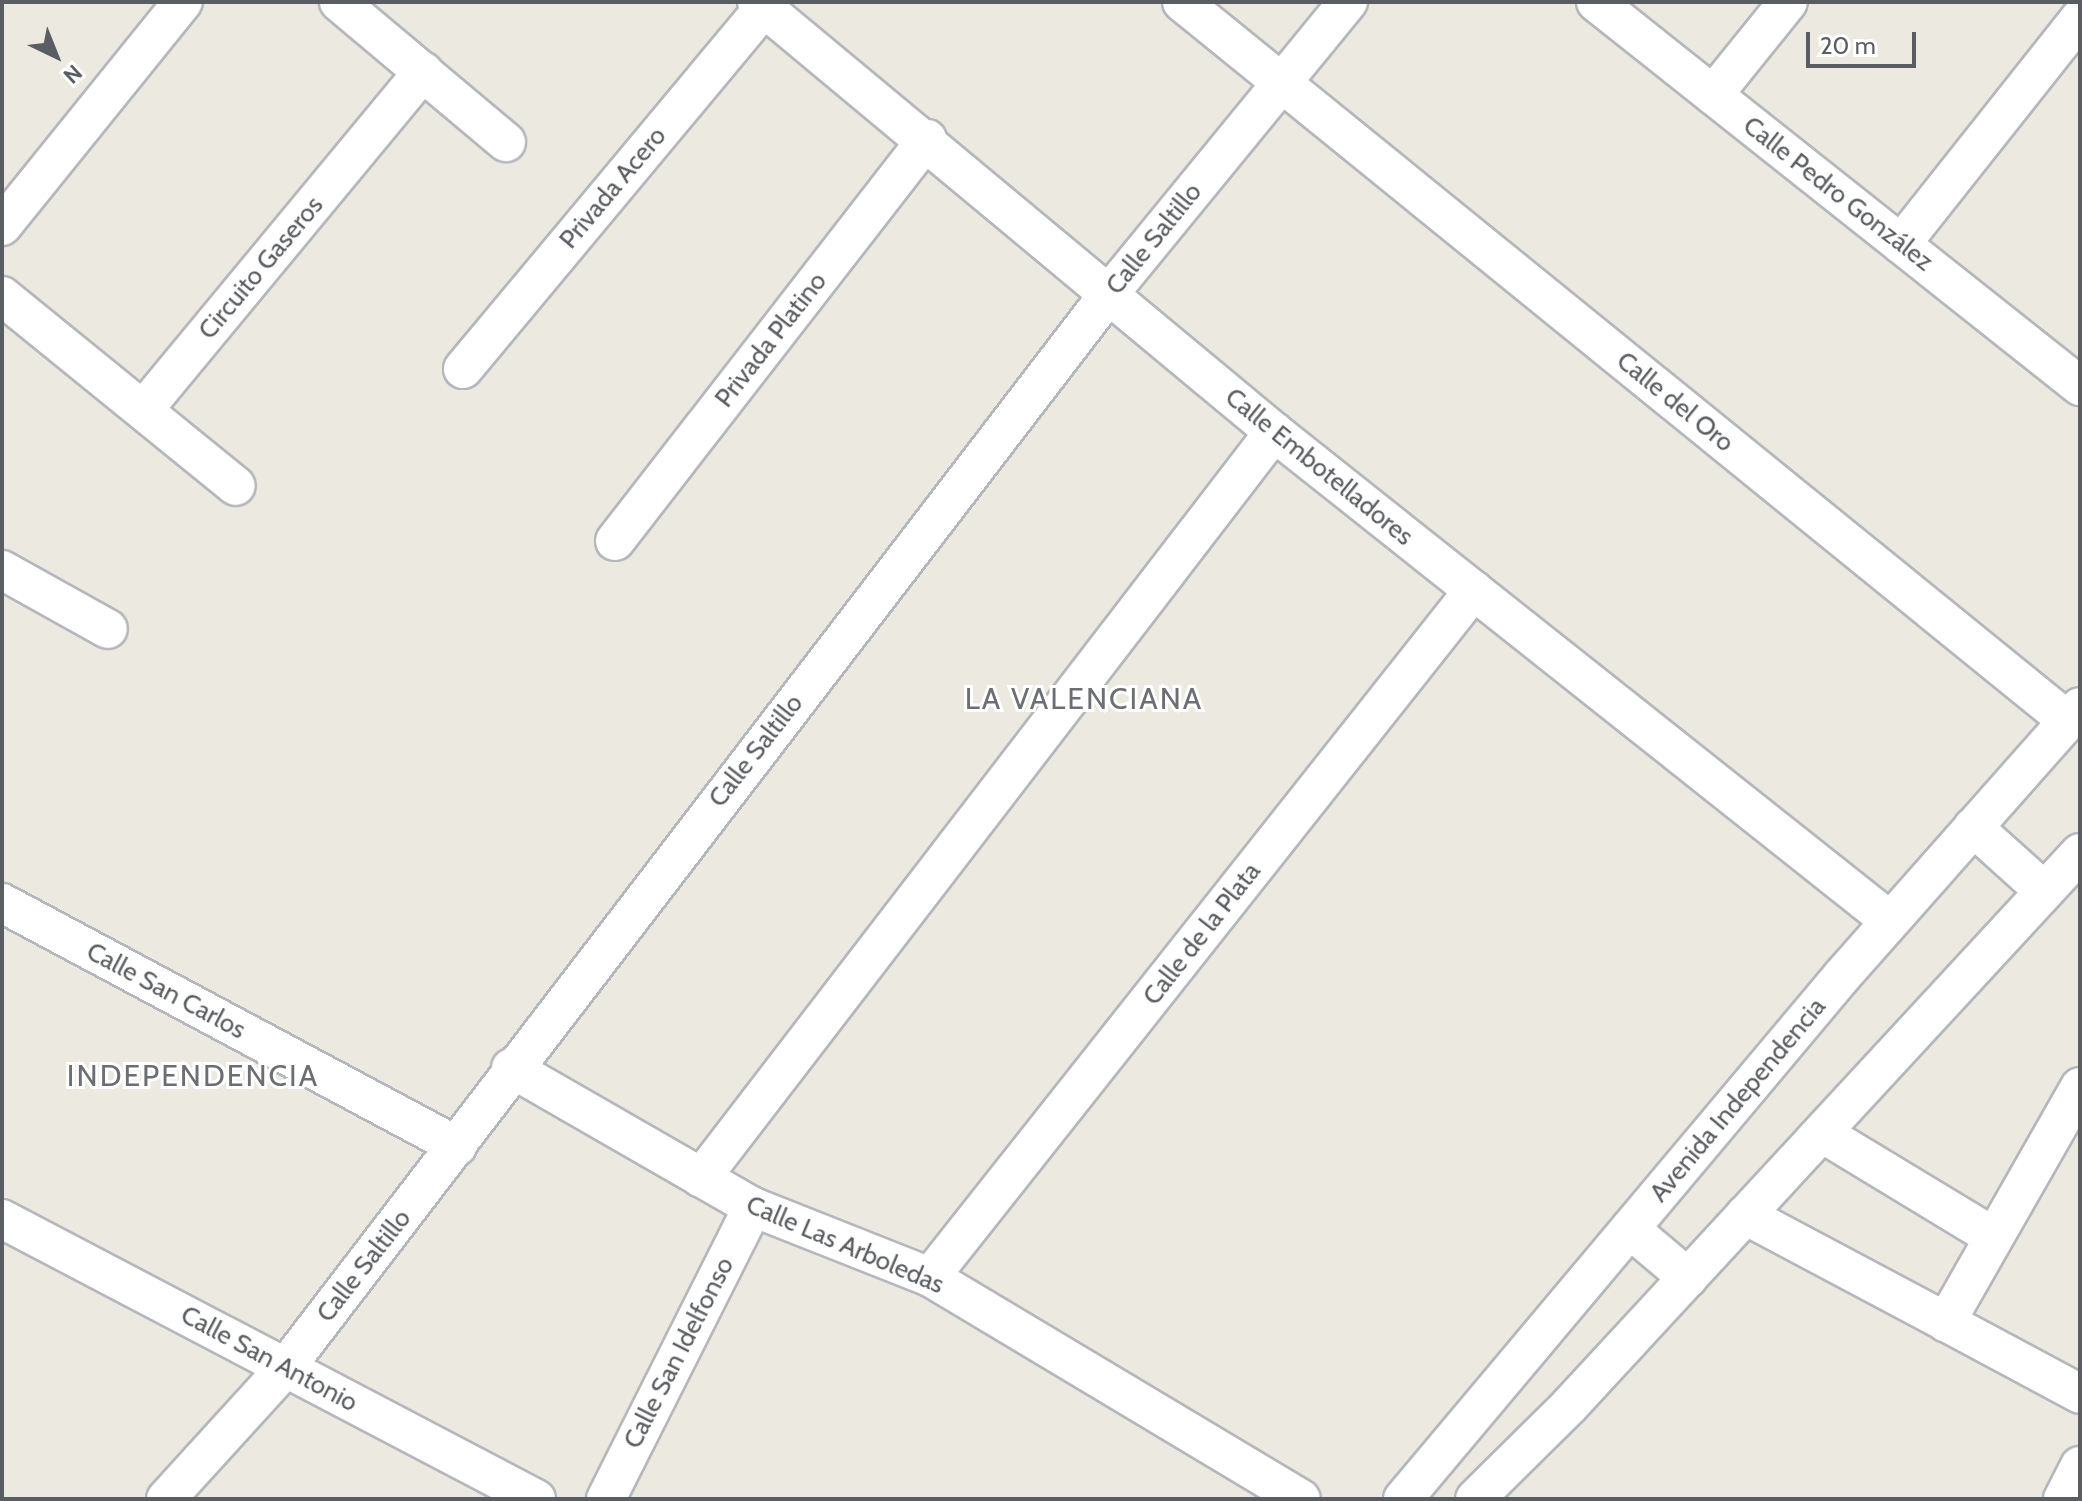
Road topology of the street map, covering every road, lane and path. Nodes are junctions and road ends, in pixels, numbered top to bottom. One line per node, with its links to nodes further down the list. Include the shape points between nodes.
1 (183, 2): 14 (street)
2 (339, 2): 9 (street)
3 (1182, 2): 10 (street, Calle del Oro)
4 (1348, 2): 10 (street, Calle Saltillo)
5 (1596, 2): 11 (street, Calle Pedro González)
6 (1788, 2): 11 (street)
7 (761, 5): 12 (street, Calle Embotelladores); 18 (street, Privada Acero)
8 (2080, 18): 15 (street)
9 (423, 72): 13 (street); 20 (street, Circuito Gaseros)
10 (1282, 84): 16 (street, Calle Saltillo); 27 (street, Calle del Oro)
11 (1713, 95): 15 (street, Calle Pedro González)
12 (927, 139): 16 (street, Calle Embotelladores); 23 (street, Privada Platino)
13 (506, 142)
14 (2, 226)
15 (1901, 244): 19 (street, Calle Pedro González)
16 (1108, 295): 21 (street, Calle Embotelladores); 33 (street, Calle Saltillo)
17 (2, 296): 20 (street)
18 (463, 369)
19 (2076, 375)
20 (144, 409): 22 (street)
21 (1274, 432): 25 (street, Calle Embotelladores); 37 (street)
22 (236, 486)
23 (615, 541)
24 (2, 570): 26 (street)
25 (1474, 590): 32 (street, Calle Embotelladores); 43 (street, Calle de la Plata)
26 (108, 629)
27 (2074, 714): 28 (street, Avenida Independencia)
28 (1973, 827): 30 (street); 32 (street, Avenida Independencia)
29 (2080, 853): 30 (street)
30 (2044, 891): 35 (street)
31 (2, 903): 36 (street, Calle San Carlos)
32 (1890, 921): 41 (street, Avenida Independencia)
33 (511, 1068): 36 (street, Calle Saltillo); 37 (street, Calle Las Arboledas)
34 (2080, 1087): 42 (street)
35 (1822, 1133): 39 (street); 42 (street)
36 (457, 1146): 46 (street, Calle Saltillo)
37 (701, 1178): 38 (street, Calle Las Arboledas)
38 (753, 1207): 43 (street, Calle Las Arboledas); 50 (street, Calle San Idelfonso)
39 (1745, 1215): 44 (street); 45 (street)
40 (2, 1219): 46 (street, Calle San Antonio)
41 (1630, 1229): 44 (street); 52 (street, Avenida Independencia)
42 (1994, 1237): 45 (street)
43 (930, 1277): 51 (street, Calle Las Arboledas)
44 (1688, 1278): 53 (street)
45 (1946, 1322): 47 (street)
46 (286, 1367): 48 (street, Calle Saltillo); 49 (street, Calle San Antonio)
47 (2080, 1394)
48 (166, 1499)
49 (536, 1499)
50 (606, 1499)
51 (1301, 1499)
52 (1403, 1499)
53 (1475, 1499)

